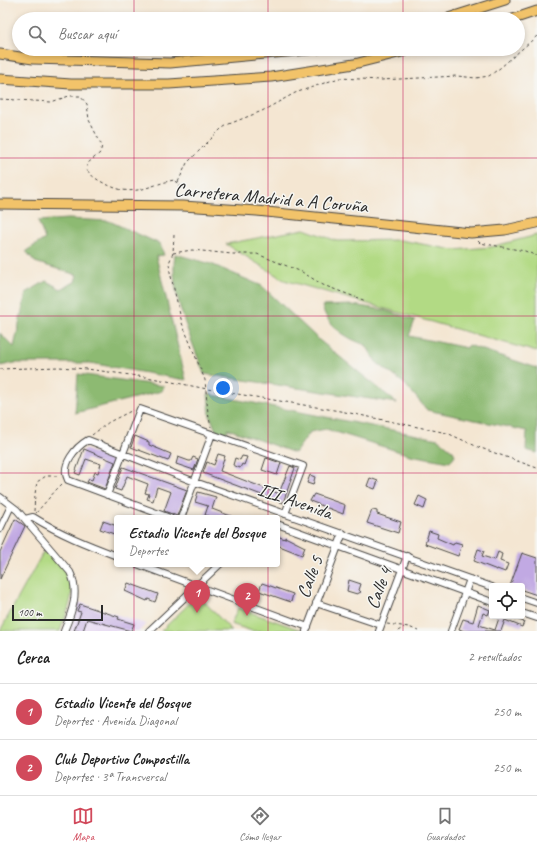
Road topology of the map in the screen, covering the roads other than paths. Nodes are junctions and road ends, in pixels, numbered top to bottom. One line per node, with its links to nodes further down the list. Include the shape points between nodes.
1 (505, 0): 3 (highway)
2 (537, 11): 4 (highway)
3 (467, 12)
4 (525, 15)
5 (0, 54): 6 (highway)
6 (12, 56)
7 (13, 56): 8 (highway, via 33,59 170,63)
8 (244, 56)
9 (386, 56): 10 (highway, via 354,64 264,78 169,84 71,84)
10 (0, 79)
11 (0, 204): 12 (highway, Carretera Madrid a A Coruña, via 183,206 471,233 505,230)
12 (537, 223)
13 (213, 434): 14 (street, via 140,409); 15 (street); 19 (street, via 303,466)
14 (123, 453): 15 (street, III Avenida); 16 (street); 16 (street, III Avenida, via 88,440 75,450 68,464 65,474 67,478)
15 (195, 482): 19 (street, III Avenida); 21 (street)
16 (107, 495): 20 (street)
17 (0, 498): 18 (street)
18 (10, 506): 23 (street); 25 (street)
19 (285, 514): 22 (street); 26 (street, III Avenida)
20 (162, 515)
21 (182, 515)
22 (280, 516)
23 (30, 518): 28 (street, via 76,541); 45 (street, via 75,581 75,594)
24 (280, 525): 27 (street, III Avenida)
25 (0, 529)
26 (342, 533): 27 (street, Calle 5); 29 (street, III Avenida)
27 (338, 547): 32 (street, III Avenida); 39 (street, Calle 5)
28 (114, 555)
29 (407, 556): 32 (street, Calle 4); 33 (street, III Avenida)
30 (145, 567): 35 (street)
31 (217, 567): 35 (street)
32 (402, 570): 36 (street, III Avenida); 43 (street, Calle 4)
33 (470, 579): 34 (street, III Avenida); 36 (street)
34 (489, 586)
35 (196, 587): 44 (street); 46 (street)
36 (466, 593): 38 (street, III Avenida); 47 (street)
37 (525, 599): 40 (street)
38 (489, 601)
39 (316, 603): 43 (street); 44 (street, Calle 5)
40 (537, 603)
41 (525, 614): 42 (street)
42 (537, 618)
43 (381, 626)
44 (307, 629)
45 (64, 631)
46 (149, 631)
47 (451, 631)

